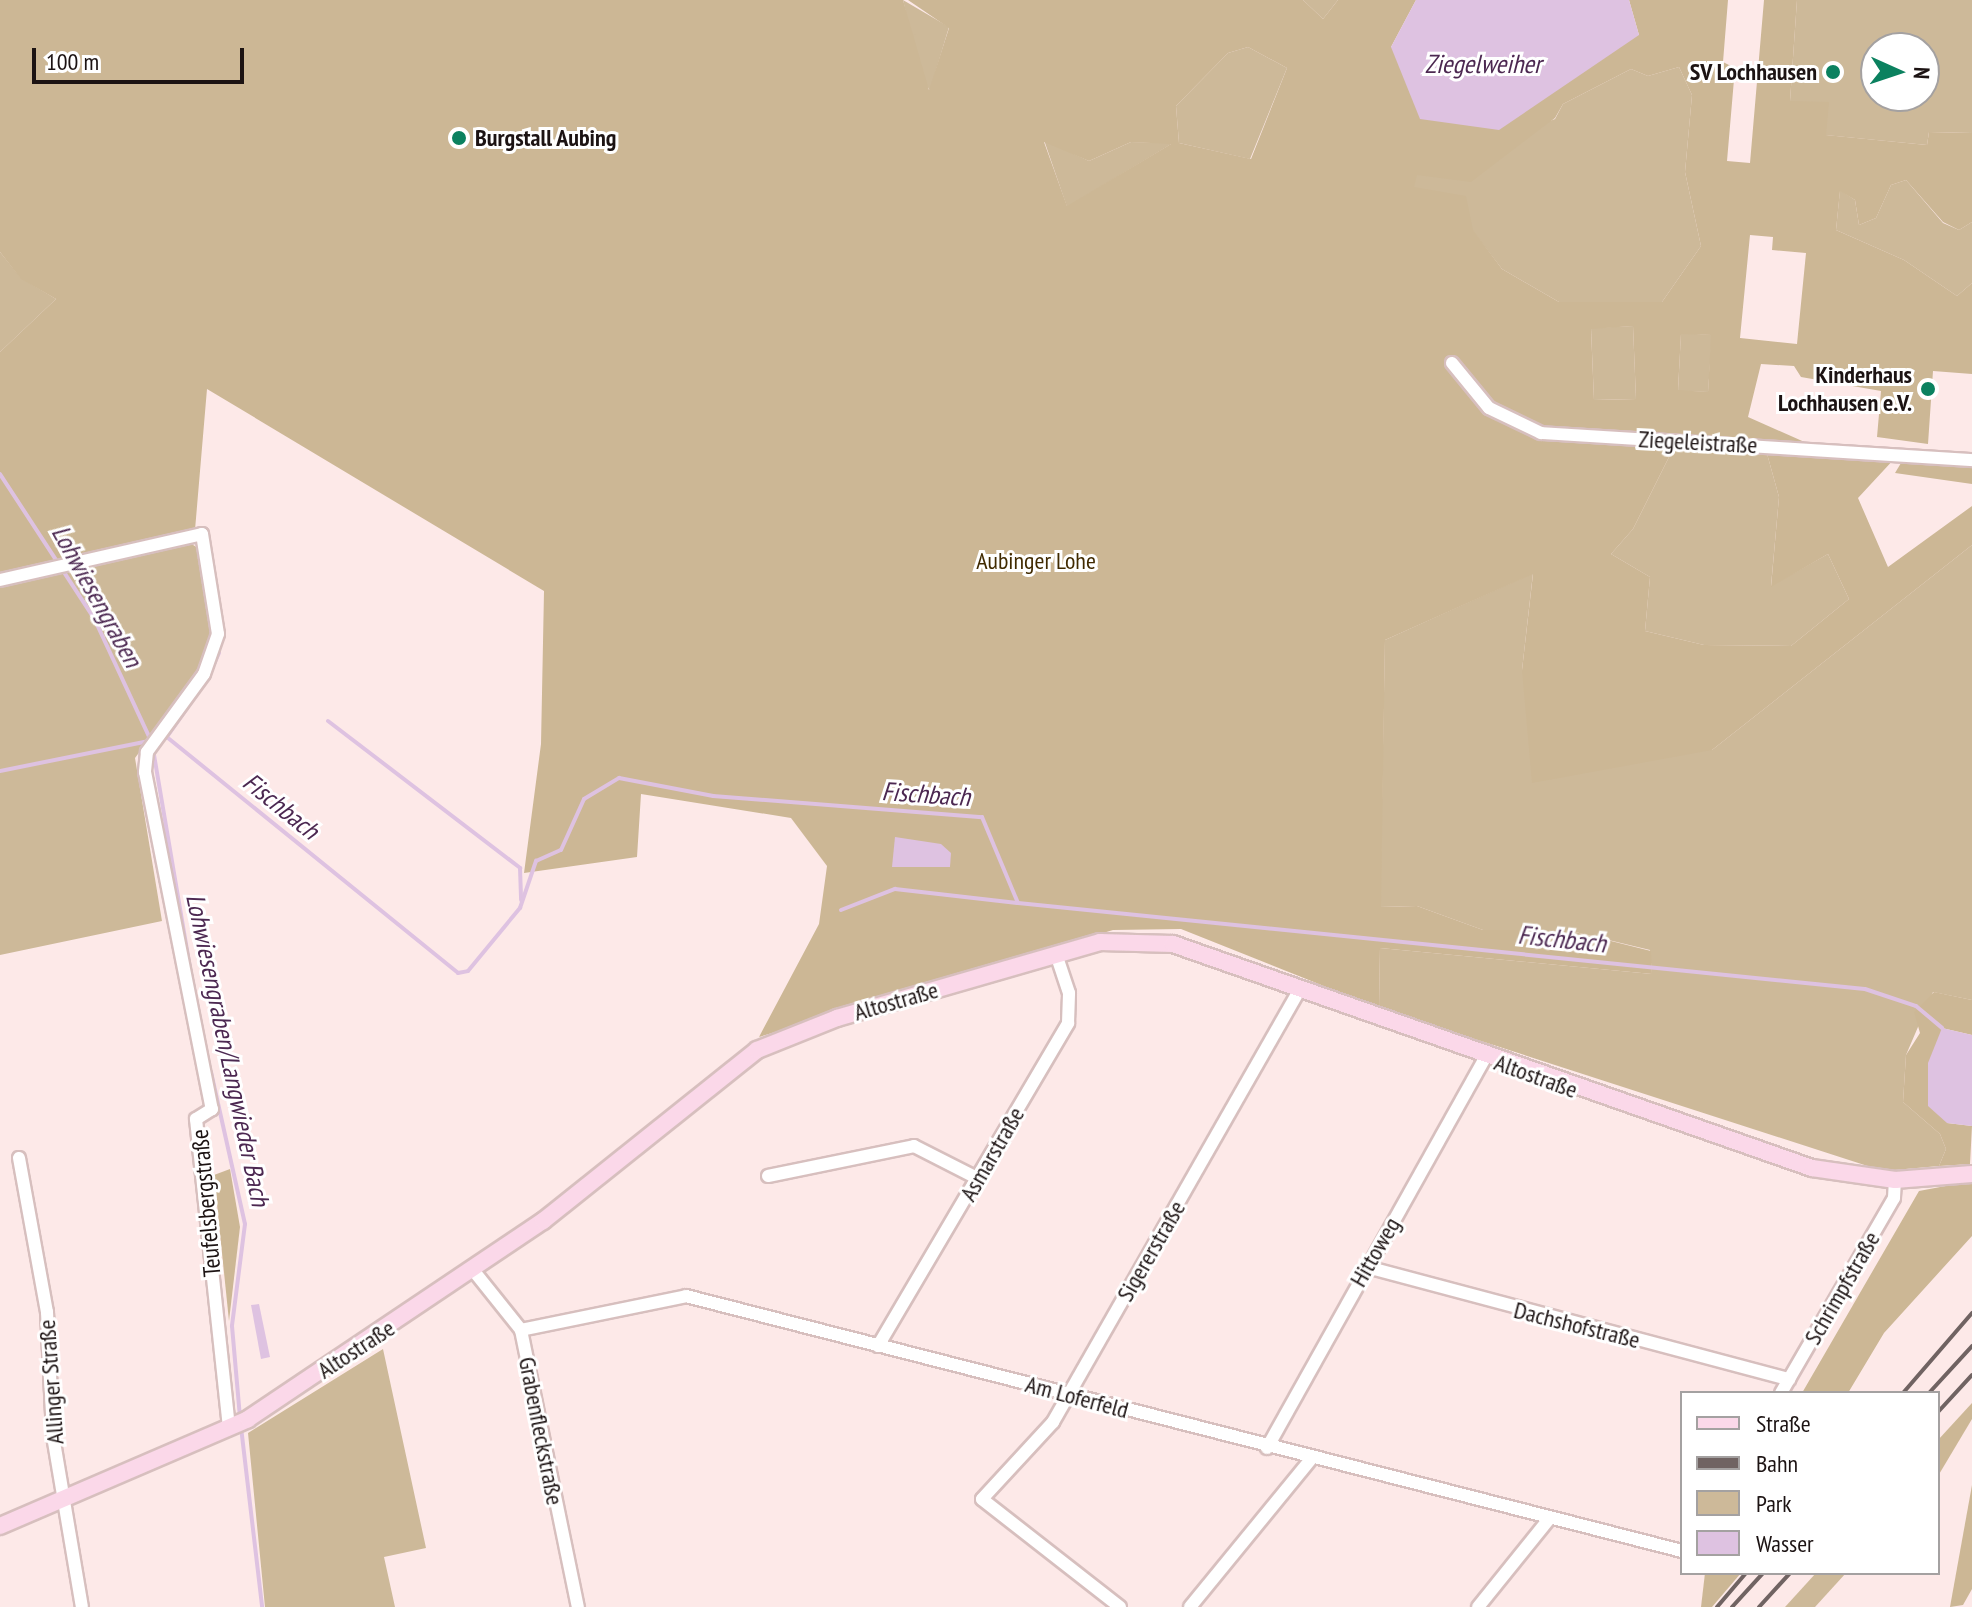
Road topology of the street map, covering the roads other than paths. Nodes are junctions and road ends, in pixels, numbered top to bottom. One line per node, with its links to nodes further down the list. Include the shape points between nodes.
1 (1452, 363): 2 (street, Ziegeleistraße, via 1489,408 1541,433)
2 (1972, 460)
3 (0, 580): 19 (street, Teufelsbergstraße, via 202,534 218,634 204,674 147,752 154,831 212,1109 196,1119)
4 (1056, 954): 5 (main road, Altostraße, via 1114,941 1173,944); 10 (street, Asmarstraße, via 1069,993 1068,1023); 13 (main road, Altostraße, via 837,1018 757,1050)
5 (1301, 988): 6 (main road, Altostraße); 18 (street, Sigererstraße)
6 (1485, 1058): 11 (main road, Altostraße, via 1812,1168); 12 (street, Hittoweg)
7 (19, 1158): 22 (street, Allinger Straße, via 47,1312)
8 (1972, 1174): 11 (main road, Altostraße)
9 (768, 1176): 10 (street, via 914,1146)
10 (979, 1179): 15 (street, Asmarstraße)
11 (1895, 1180): 16 (street, Schrimpfstraße, via 1894,1198)
12 (1367, 1267): 16 (street, Dachshofstraße); 20 (street, Hittoweg)
13 (473, 1270): 14 (street, Grabenfleckstraße); 19 (main road, Altostraße)
14 (521, 1330): 15 (street, Am Loferfeld, via 679,1295); 27 (street, Grabenfleckstraße)
15 (878, 1346): 18 (street, Am Loferfeld)
16 (1789, 1379): 17 (street, Schrimpfstraße)
17 (1782, 1391)
18 (1068, 1395): 20 (street, Am Loferfeld); 28 (street, Sigererstraße, via 982,1499)
19 (238, 1424): 22 (main road, Altostraße)
20 (1267, 1448): 21 (street, Am Loferfeld)
21 (1311, 1459): 23 (street, Am Loferfeld); 29 (street)
22 (62, 1501): 24 (main road, Altostraße); 26 (street, Allinger Straße)
23 (1549, 1519): 25 (street, Am Loferfeld); 30 (street)
24 (0, 1526)
25 (1680, 1551)
26 (82, 1607)
27 (578, 1607)
28 (1120, 1607)
29 (1190, 1607)
30 (1478, 1607)

